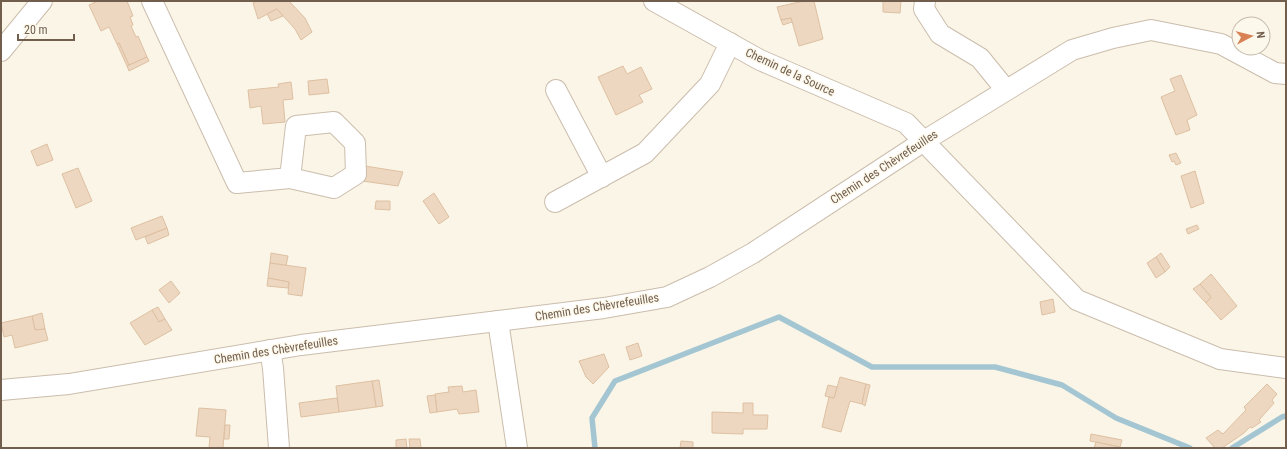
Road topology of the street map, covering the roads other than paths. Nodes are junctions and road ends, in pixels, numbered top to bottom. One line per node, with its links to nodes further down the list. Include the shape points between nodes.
1 (42, 1): 6 (street)
2 (152, 1): 12 (street, via 237,183)
3 (654, 1): 5 (street, Chemin de la Source)
4 (925, 1): 9 (street, via 924,9 940,34 980,58)
5 (730, 43): 10 (street, Chemin de la Source, via 760,60 906,124); 11 (street, via 710,84 645,154)
6 (1, 51)
7 (1286, 74): 9 (street, Chemin des Chèvrefeuilles, via 1275,73 1221,44 1151,30 1072,50)
8 (556, 90): 11 (street)
9 (1006, 90): 10 (street, Chemin des Chèvrefeuilles)
10 (924, 141): 14 (street, Chemin des Chèvrefeuilles, via 753,253 667,297 604,308); 16 (street, Chemin de la Source, via 1077,300 1220,360)
11 (602, 177): 13 (street)
12 (290, 178)
13 (555, 202)
14 (498, 321): 15 (street, Chemin des Chèvrefeuilles); 19 (street)
15 (270, 350): 17 (street, Chemin des Chèvrefeuilles, via 69,384); 18 (street)
16 (1286, 368)
17 (1, 390)
18 (279, 448)
19 (517, 448)

